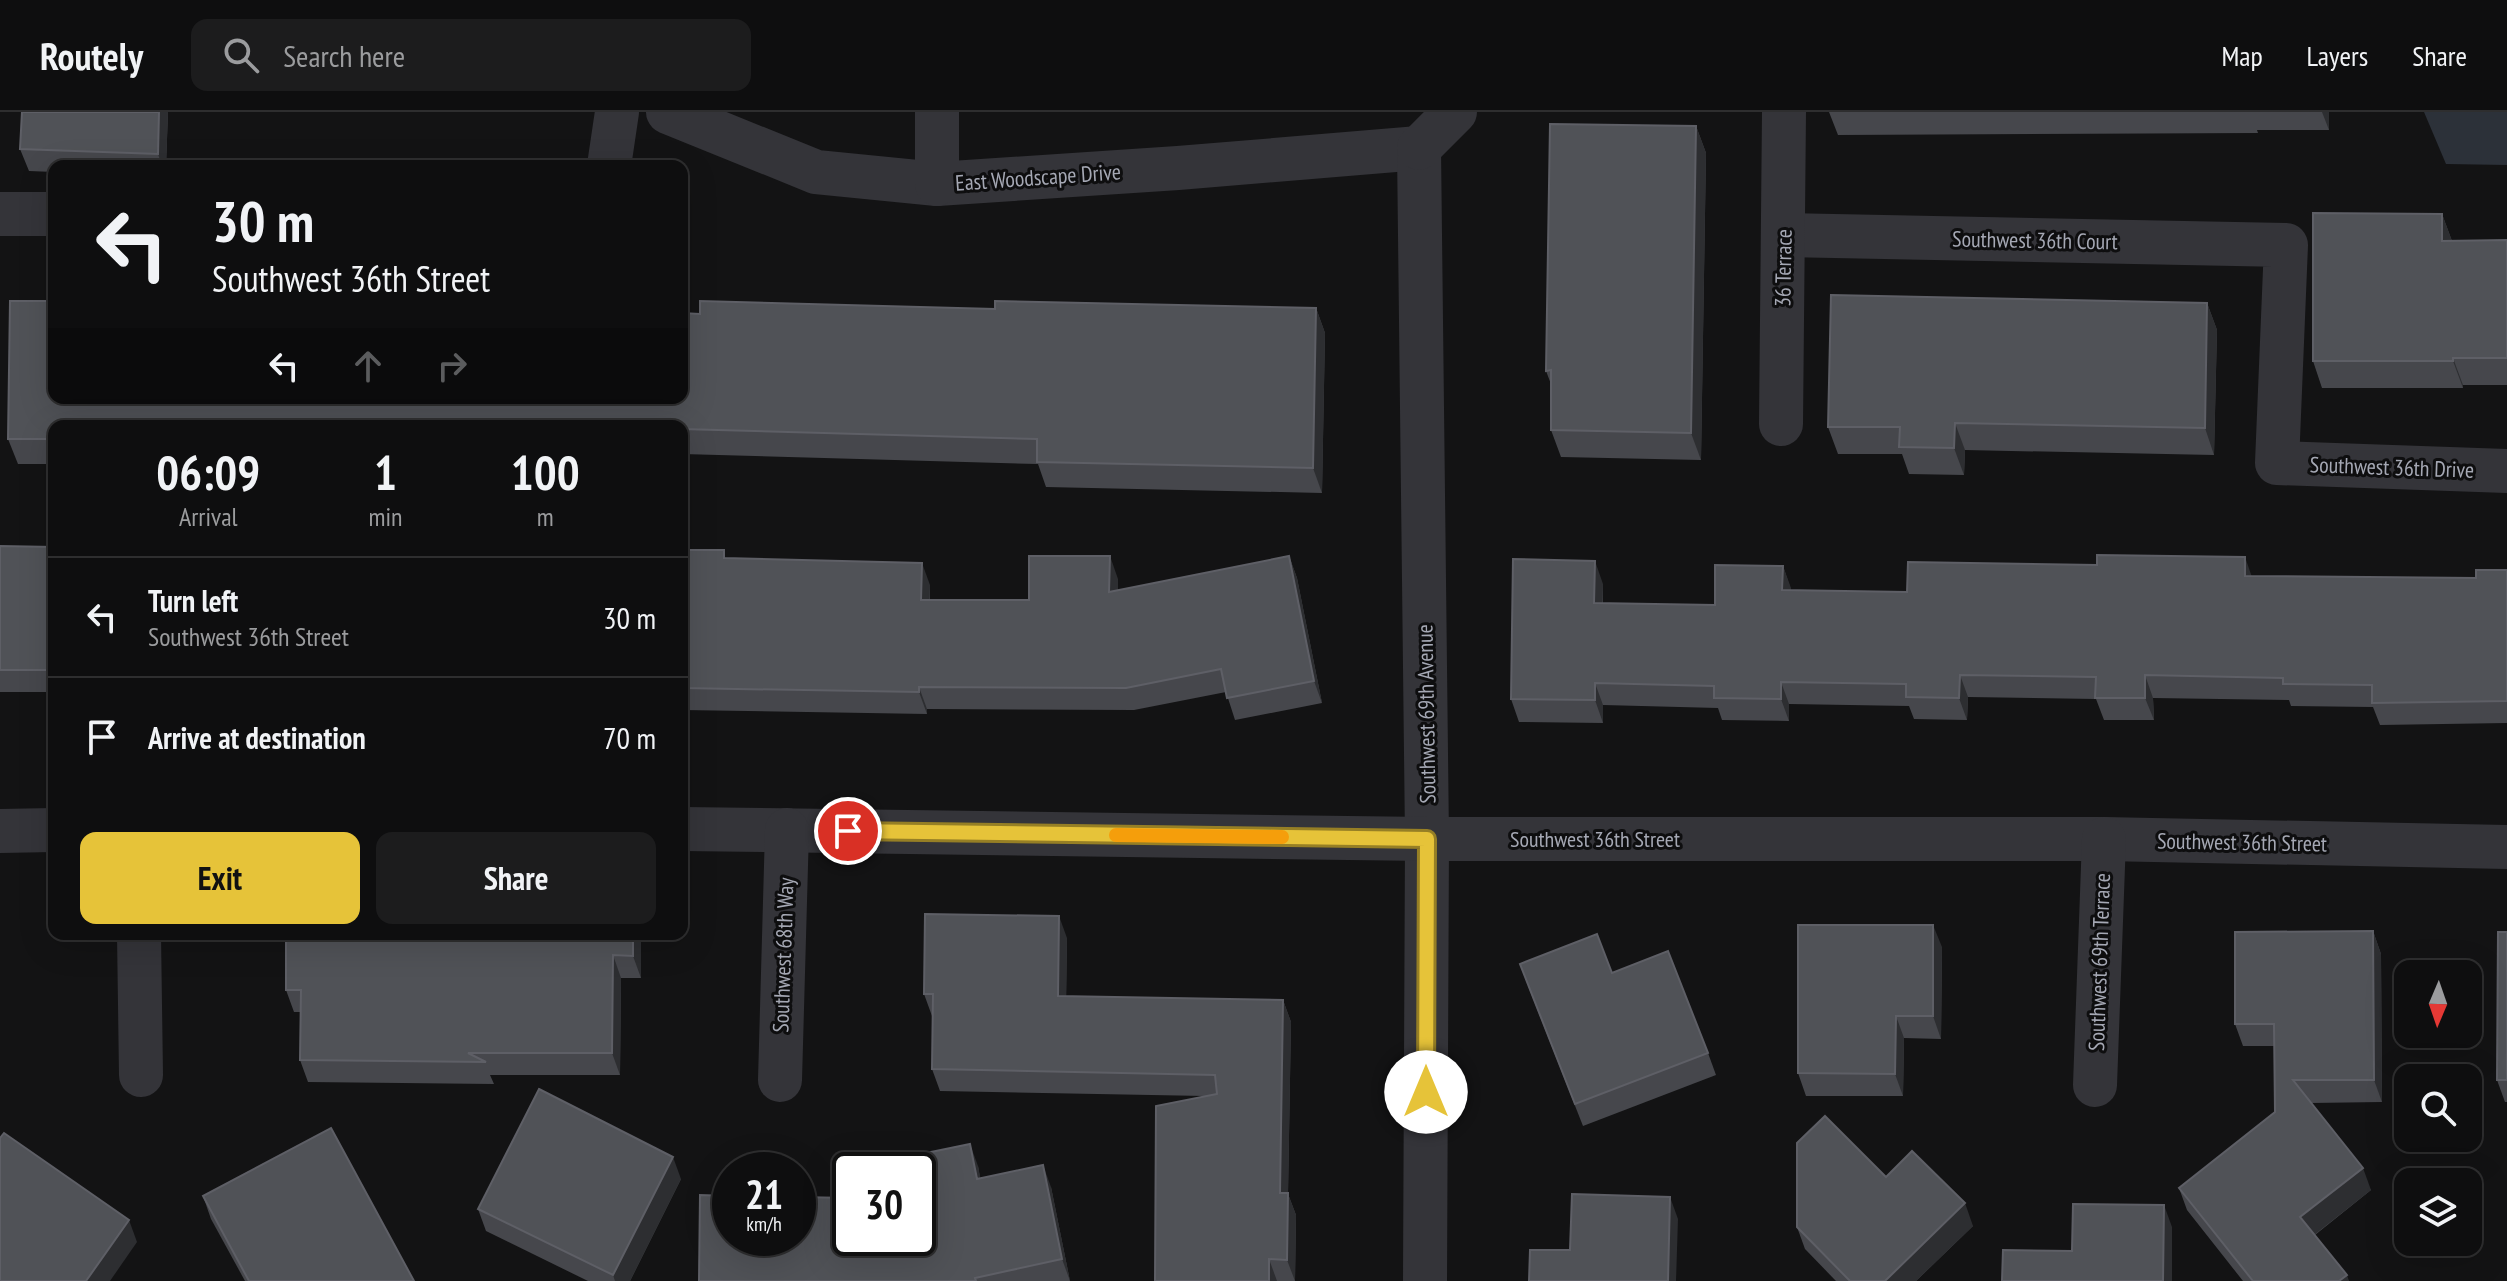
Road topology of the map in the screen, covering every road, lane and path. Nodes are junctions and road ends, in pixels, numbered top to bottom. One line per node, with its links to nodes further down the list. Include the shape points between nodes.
1 (617, 112): 7 (street)
2 (668, 112): 8 (street, East Woodscape Drive, via 816,172)
3 (937, 112): 8 (street)
4 (1455, 112): 6 (street)
5 (1784, 112): 11 (street, 36 Terrace)
6 (1419, 148): 8 (street, East Woodscape Drive); 19 (street, Southwest 69th Avenue)
7 (610, 160)
8 (937, 184)
9 (0, 214): 10 (street)
10 (48, 214)
11 (1784, 235): 12 (street, 36 Terrace); 13 (street, Southwest 36th Court, via 2286,245)
12 (1781, 424)
13 (2277, 463): 14 (street, Southwest 36th Drive)
14 (2507, 471)
15 (688, 829): 17 (street, Southwest 36th Street)
16 (48, 830): 18 (street)
17 (787, 830): 19 (street, Southwest 36th Street); 24 (street, Southwest 68th Way)
18 (0, 831)
19 (1427, 839): 20 (street, Southwest 36th Street); 26 (street, Southwest 69th Avenue)
20 (2104, 839): 21 (street, Southwest 36th Street); 25 (street, Southwest 69th Terrace)
21 (2507, 847)
22 (139, 940): 23 (street)
23 (141, 1075)
24 (780, 1080)
25 (2095, 1085)
26 (1425, 1281)

